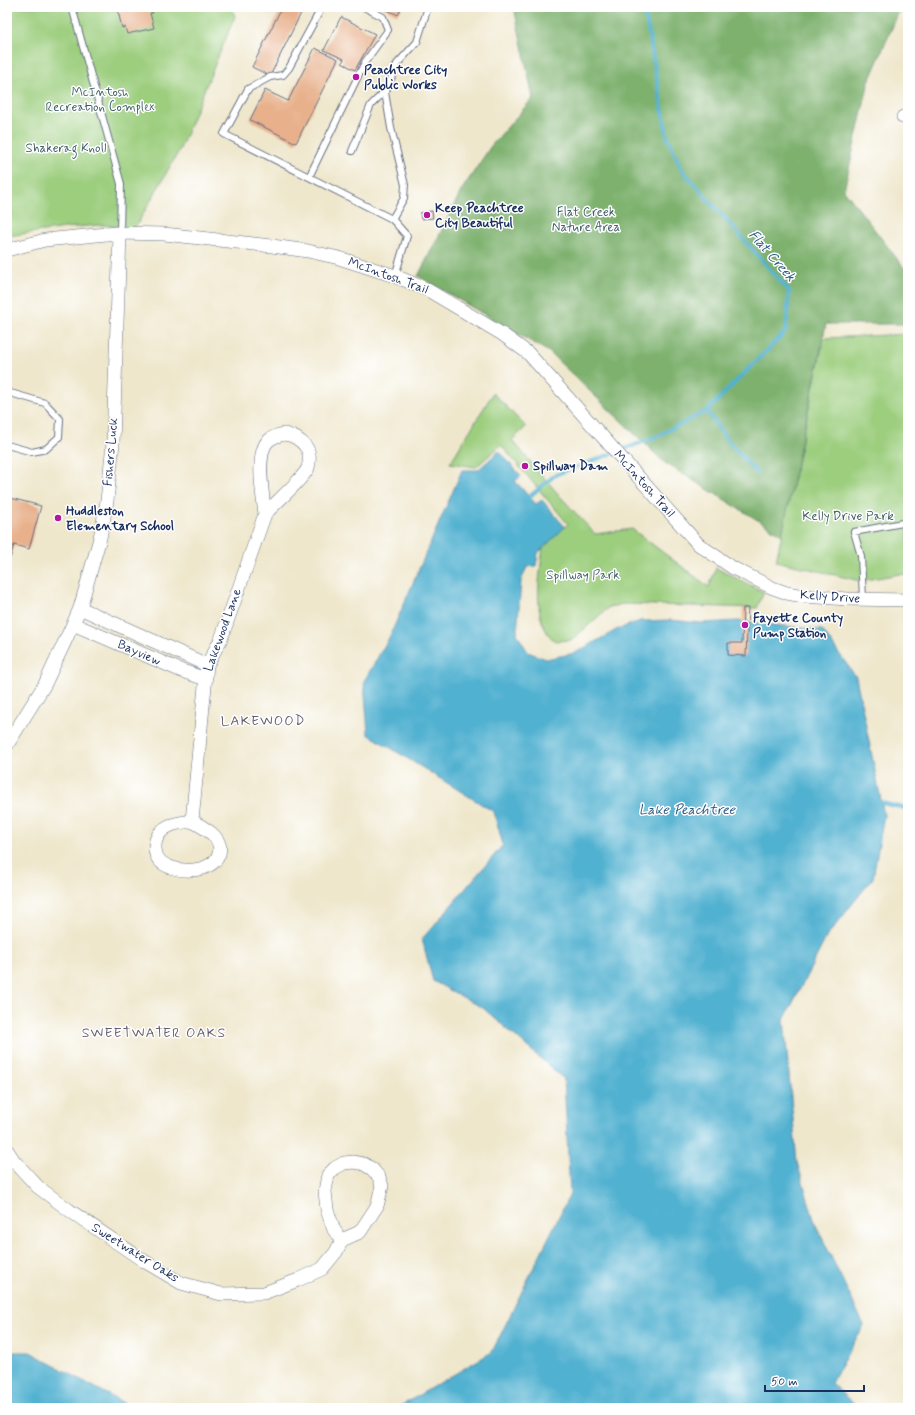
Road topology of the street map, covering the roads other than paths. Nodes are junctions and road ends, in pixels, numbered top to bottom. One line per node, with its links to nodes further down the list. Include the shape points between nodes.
1 (72, 7): 9 (lane, via 121,184)
2 (322, 7): 7 (lane, via 284,75 270,77 248,88 224,134)
3 (364, 7): 7 (lane, via 382,17 388,30 365,62)
4 (428, 7): 5 (lane, via 417,42 397,64)
5 (385, 92): 6 (lane, via 371,105); 8 (lane, via 405,185 404,198)
6 (352, 151)
7 (309, 177): 8 (lane)
8 (392, 219): 11 (lane, via 407,236)
9 (120, 234): 10 (street, McIntosh Trail, via 45,240); 11 (street, McIntosh Trail, via 164,234 308,251); 19 (street, Fishers Luck, via 114,435 109,482 100,538)
10 (7, 250)
11 (395, 276): 16 (street, McIntosh Trail, via 426,289 502,334 528,353 698,544)
12 (7, 392): 13 (lane, via 44,403 60,419 59,437 46,449 32,452)
13 (7, 444)
14 (265, 514): 14 (street, Lakewood Lane, via 308,468 308,449 294,436 276,436 268,441 263,449 261,459); 21 (street, Lakewood Lane, via 221,639)
15 (908, 522): 17 (lane, via 854,532 861,556)
16 (733, 568): 17 (street, Kelly Drive, via 788,593)
17 (863, 599): 18 (street, Kelly Drive)
18 (908, 600)
19 (80, 608): 20 (street, Fishers Luck); 21 (street, Bayview)
20 (73, 624): 22 (street, Bayview); 23 (street, Fishers Luck, via 44,684)
21 (207, 666): 22 (street, Lakewood Lane)
22 (206, 679): 24 (street, Lakewood Lane)
23 (7, 745)
24 (192, 821): 24 (street, via 172,824 158,835 155,843 159,860 185,870 202,869 215,861 219,851 215,836)
25 (7, 1150): 26 (street, Sweetwater Oaks, via 38,1187 144,1261 181,1283 221,1294 264,1293 298,1280 322,1269)
26 (342, 1240): 26 (street, via 360,1232 378,1206 382,1186 379,1177 364,1164 344,1163 328,1175 325,1191 327,1210 334,1230)

